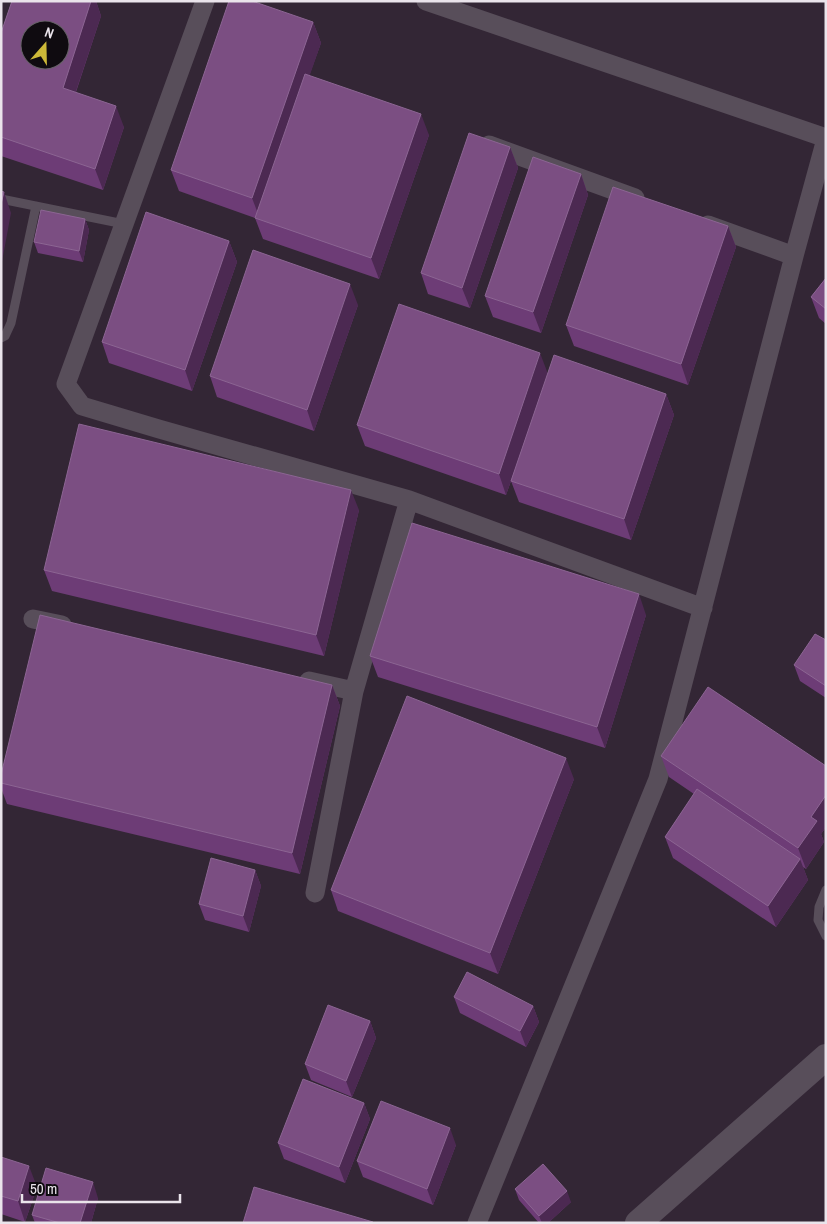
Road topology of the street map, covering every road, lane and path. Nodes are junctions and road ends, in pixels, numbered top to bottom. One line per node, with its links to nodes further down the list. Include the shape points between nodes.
1 (205, 1): 9 (street)
2 (426, 1): 4 (street)
3 (470, 138): 6 (street)
4 (826, 138): 10 (street)
5 (1, 198): 7 (lane)
6 (655, 205)
7 (36, 206): 9 (lane); 11 (lane, via 11,323)
8 (692, 219): 10 (street)
9 (124, 224): 12 (street, via 66,384 82,406)
10 (794, 256): 13 (street)
11 (1, 338)
12 (409, 500): 13 (street); 17 (street)
13 (703, 608): 22 (street, via 658,779)
14 (33, 619): 15 (street)
15 (81, 630)
16 (295, 678): 17 (street)
17 (354, 691): 19 (street)
18 (826, 890): 20 (lane, via 818,920)
19 (315, 893)
20 (826, 936)
21 (826, 1057): 23 (main road)
22 (477, 1223)
23 (638, 1223)

